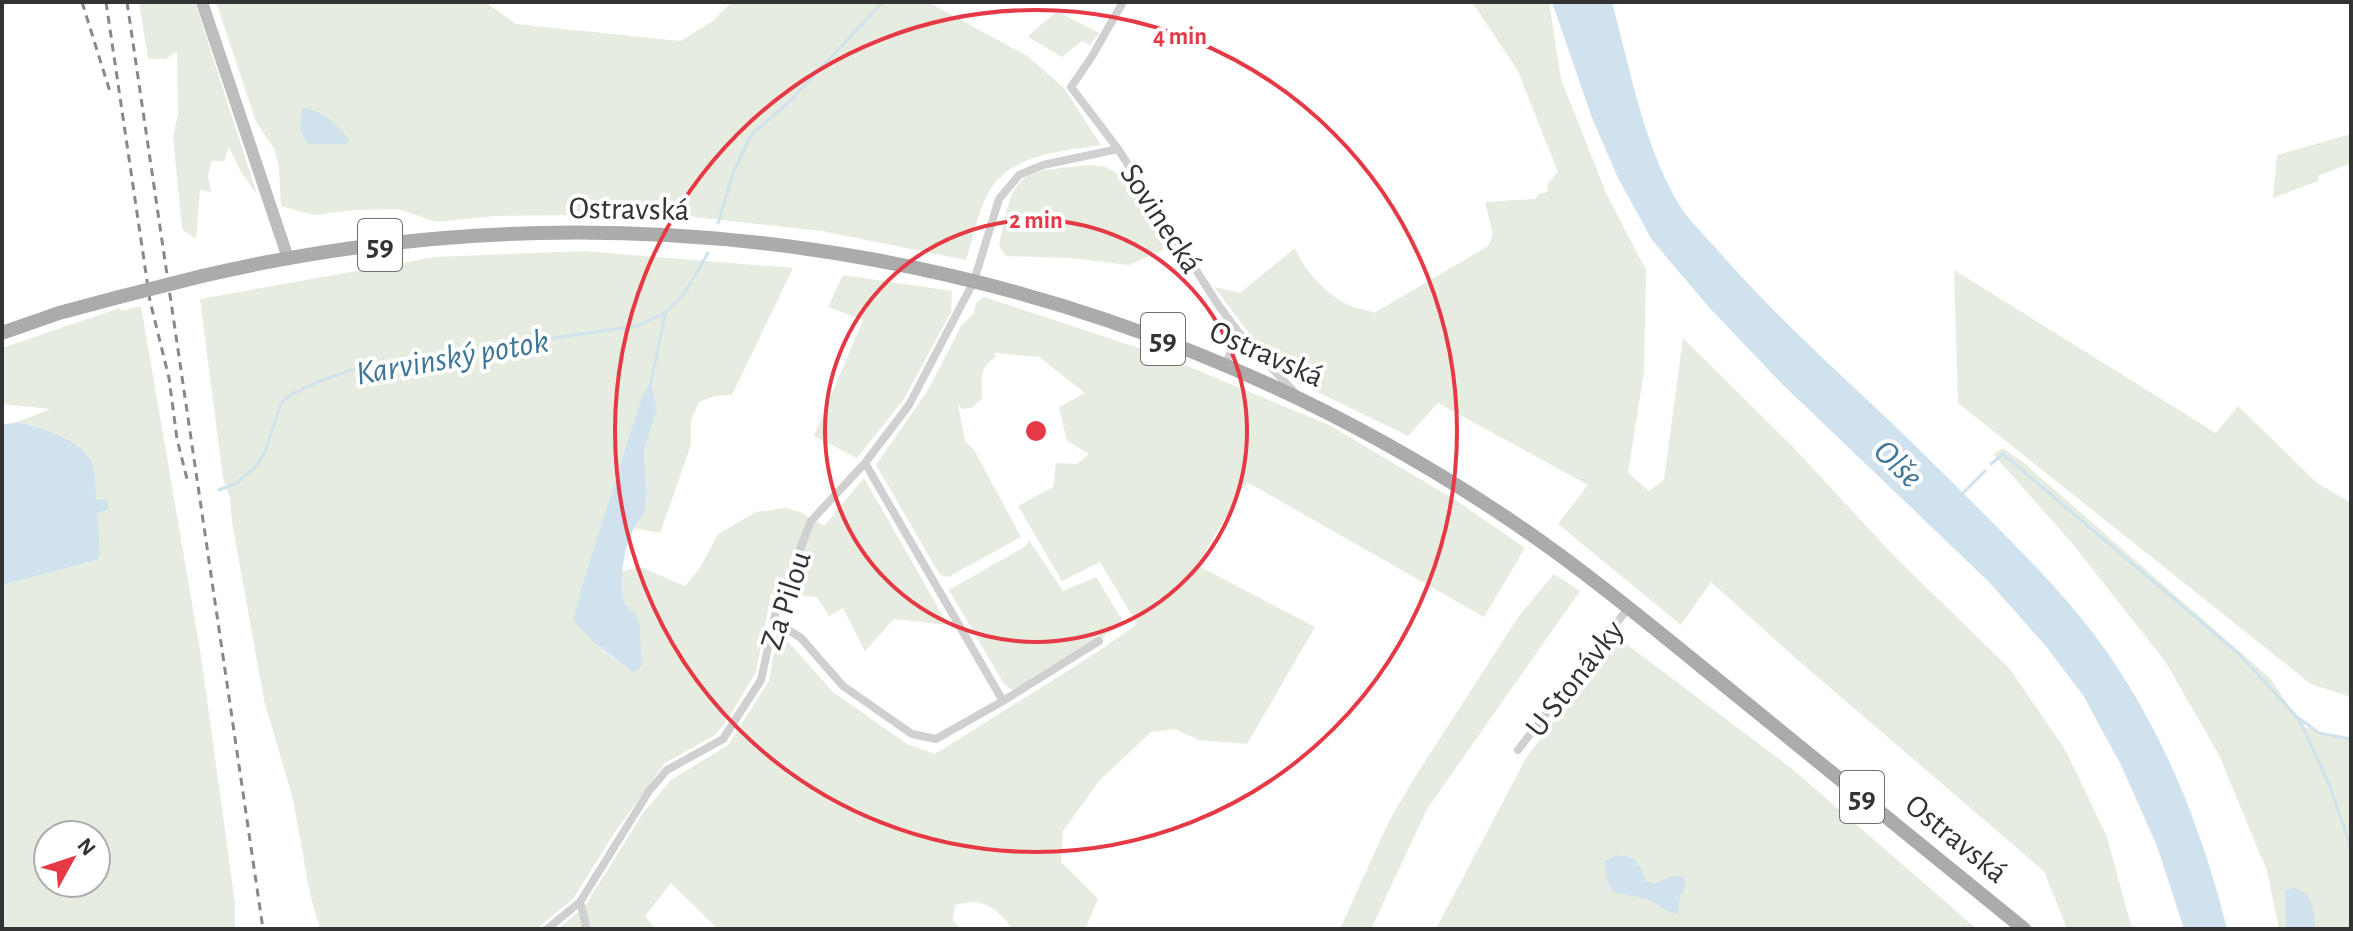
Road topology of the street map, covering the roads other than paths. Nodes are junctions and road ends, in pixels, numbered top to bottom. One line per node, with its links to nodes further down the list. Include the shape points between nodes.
1 (202, 2): 4 (street)
2 (1123, 2): 3 (street, Sovinecká, via 1071,87)
3 (1118, 149): 5 (street, Sovinecká, via 1019,175 999,199); 7 (street, Sovinecká)
4 (288, 258): 5 (main road, Ostravská / 59, via 450,238 644,234 805,249); 6 (main road, Ostravská / 59, bridge, via 119,297)
5 (974, 281): 8 (main road, Ostravská / 59, via 1103,318); 10 (street, Za Pilou, via 909,405)
6 (2, 333)
7 (1239, 333): 8 (street); 9 (street, Sovinecká)
8 (1226, 363): 9 (main road, Ostravská / 59)
9 (1299, 397): 11 (main road, Ostravská / 59, via 1441,475)
10 (865, 463): 12 (street, Za Pilou, via 811,521); 14 (street)
11 (1629, 607): 15 (street, U Stonávky); 19 (main road, Ostravská / 59)
12 (774, 621): 14 (street, via 801,638 843,686 912,734 936,739); 16 (street, Za Pilou, via 761,680 723,739 667,770)
13 (1099, 641): 14 (street)
14 (1003, 701)
15 (1518, 750)
16 (580, 902): 17 (street, Za Pilou); 18 (street)
17 (547, 929)
18 (587, 929)
19 (2024, 929)

